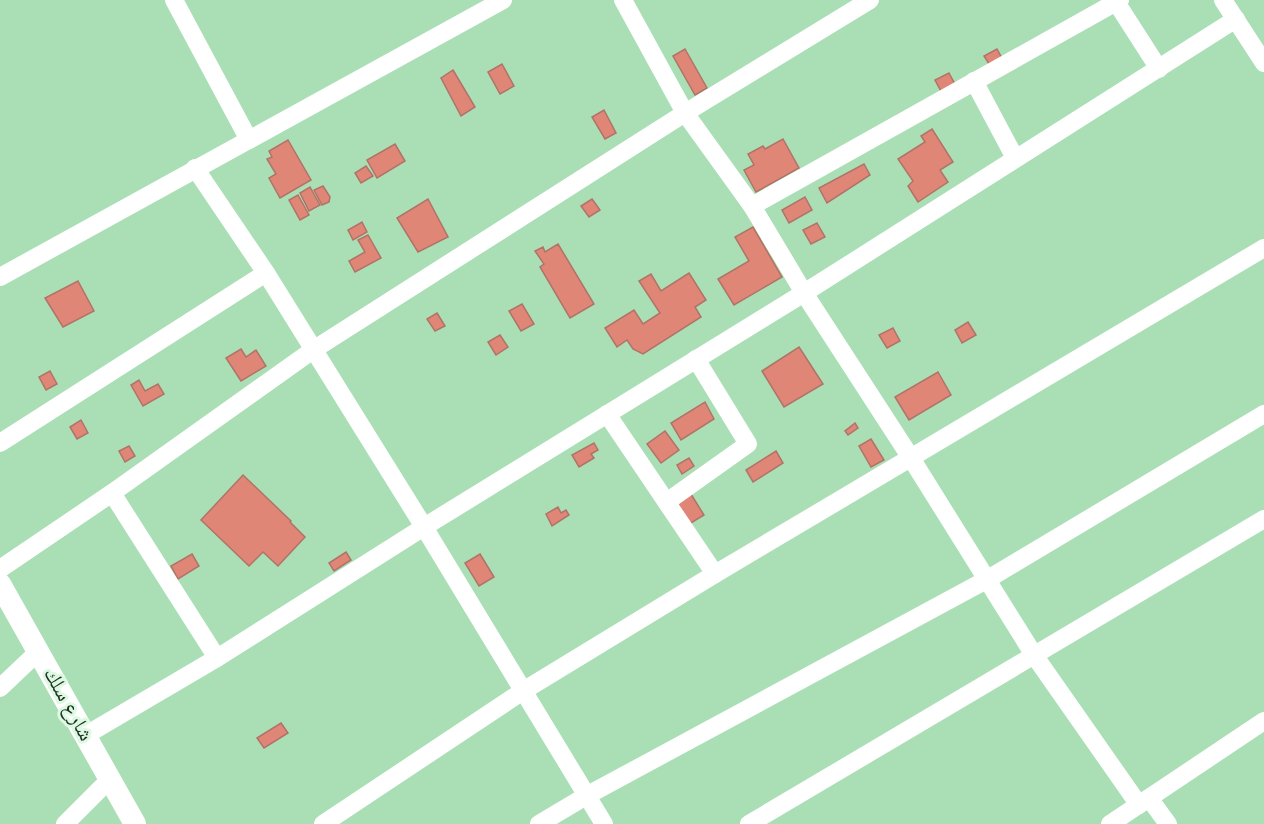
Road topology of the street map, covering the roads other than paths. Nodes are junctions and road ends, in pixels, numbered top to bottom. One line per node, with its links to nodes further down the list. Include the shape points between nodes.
1 (174, 0): 12 (street)
2 (503, 0): 12 (street)
3 (623, 0): 11 (street)
4 (870, 0): 11 (street)
5 (1223, 0): 7 (street)
6 (1118, 1): 9 (street); 10 (street)
7 (1236, 19): 8 (street); 9 (street)
8 (1264, 63)
9 (1159, 69): 13 (street)
10 (974, 81): 13 (street); 15 (street)
11 (685, 114): 15 (street); 20 (street)
12 (249, 140): 14 (street)
13 (1015, 158): 19 (street)
14 (195, 168): 17 (street); 18 (street)
15 (752, 206): 19 (street)
16 (1264, 248): 25 (street)
17 (266, 273): 20 (street); 24 (street)
18 (0, 277)
19 (804, 293): 21 (street); 25 (street)
20 (313, 350): 26 (street); 29 (street)
21 (696, 360): 22 (street); 27 (street, via 748,444)
22 (607, 414): 27 (street); 29 (street)
23 (1264, 414): 32 (street)
24 (0, 443)
25 (911, 458): 31 (street); 32 (street)
26 (112, 493): 30 (street); 36 (street)
27 (668, 501): 31 (street)
28 (1264, 519): 35 (street)
29 (424, 527): 36 (street); 38 (street)
30 (0, 569)
31 (715, 574): 38 (street)
32 (987, 579): 35 (street); 42 (street)
33 (0, 584): 34 (street, شارع سلك)
34 (39, 651): 37 (street); 40 (street, شارع سلك)
35 (1034, 655): 43 (street); 44 (street)
36 (217, 658): 40 (street)
37 (0, 688)
38 (524, 691): 42 (street); 47 (street)
39 (1264, 721): 43 (street)
40 (86, 735): 41 (street, شارع سلك)
41 (110, 779): 45 (street); 46 (street, شارع سلك)
42 (586, 796): 48 (street); 49 (street)
43 (1144, 802): 51 (street); 52 (street)
44 (773, 818): 50 (street)
45 (65, 824)
46 (135, 824)
47 (323, 824)
48 (539, 824)
49 (604, 824)
50 (749, 824)
51 (1110, 824)
52 (1168, 824)

